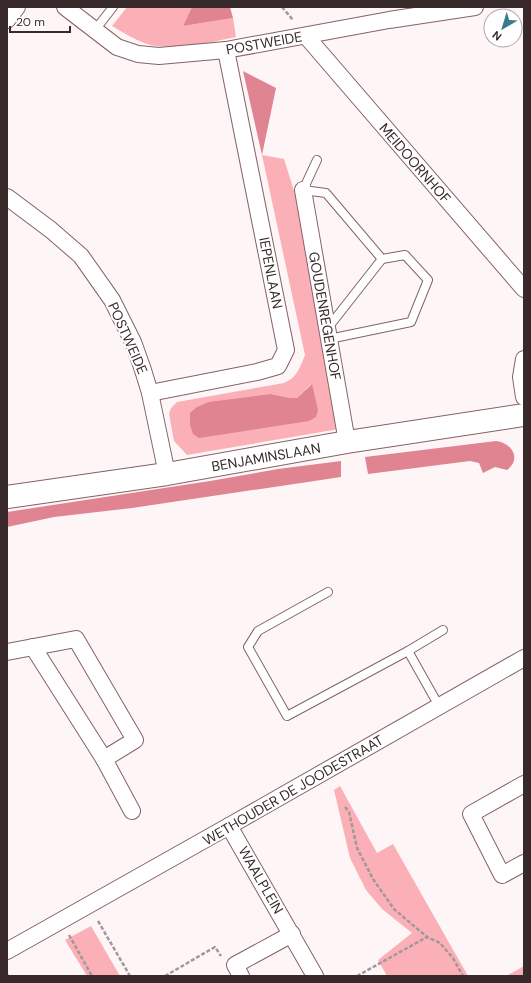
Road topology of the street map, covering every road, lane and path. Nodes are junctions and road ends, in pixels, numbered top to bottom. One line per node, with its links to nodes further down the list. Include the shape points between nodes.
1 (17, 7): 6 (street)
2 (65, 7): 7 (street, POSTWEIDE)
3 (112, 7): 7 (lane)
4 (475, 7): 5 (street, POSTWEIDE)
5 (388, 14): 8 (street, POSTWEIDE)
6 (7, 20)
7 (95, 30): 9 (street, POSTWEIDE, via 117,47 138,54 159,56)
8 (306, 36): 9 (street, POSTWEIDE); 14 (street, MEIDOORNHOF)
9 (226, 50): 17 (street, IEPENLAAN, via 286,350 278,366)
10 (317, 160): 11 (lane)
11 (303, 190): 13 (lane, via 326,193); 15 (street, GOUDENREGENHOF)
12 (7, 197): 17 (street, POSTWEIDE, via 81,256 112,300 133,342)
13 (382, 259): 15 (lane); 15 (lane, via 405,255 428,280 411,322)
14 (524, 290)
15 (328, 334): 20 (street, GOUDENREGENHOF)
16 (524, 359): 18 (street, via 521,377)
17 (150, 393): 21 (street, POSTWEIDE)
18 (524, 398)
19 (524, 415): 20 (street, BENJAMINSLAAN)
20 (347, 445): 21 (street, BENJAMINSLAAN)
21 (167, 474): 22 (street, BENJAMINSLAAN)
22 (7, 497)
23 (328, 592): 26 (lane, via 258,631 248,647 287,716)
24 (443, 630): 26 (lane)
25 (33, 647): 27 (street); 30 (street); 30 (street, via 76,639 135,740)
26 (408, 651): 29 (lane)
27 (7, 652)
28 (524, 658): 29 (street, WETHOUDER DE JOODESTRAAT)
29 (439, 706): 34 (street, WETHOUDER DE JOODESTRAAT)
30 (104, 759): 33 (street)
31 (524, 784): 35 (street, via 471,814 502,875)
32 (345, 807): 39 (path, via 349,812 357,848 373,879 394,909)
33 (132, 811)
34 (229, 826): 36 (street, WETHOUDER DE JOODESTRAAT); 38 (street, WAALPLEIN)
35 (524, 863)
36 (89, 905): 37 (street, WETHOUDER DE JOODESTRAAT); 43 (path)
37 (61, 921): 40 (street, WETHOUDER DE JOODESTRAAT); 42 (path)
38 (292, 934): 41 (street); 45 (street, WAALPLEIN)
39 (427, 937): 46 (path); 47 (path, via 440,944 453,958)
40 (7, 951)
41 (238, 970): 44 (path, via 224,963 215,947)
42 (92, 976)
43 (130, 976)
44 (165, 976)
45 (315, 976)
46 (357, 976)
47 (463, 976)

